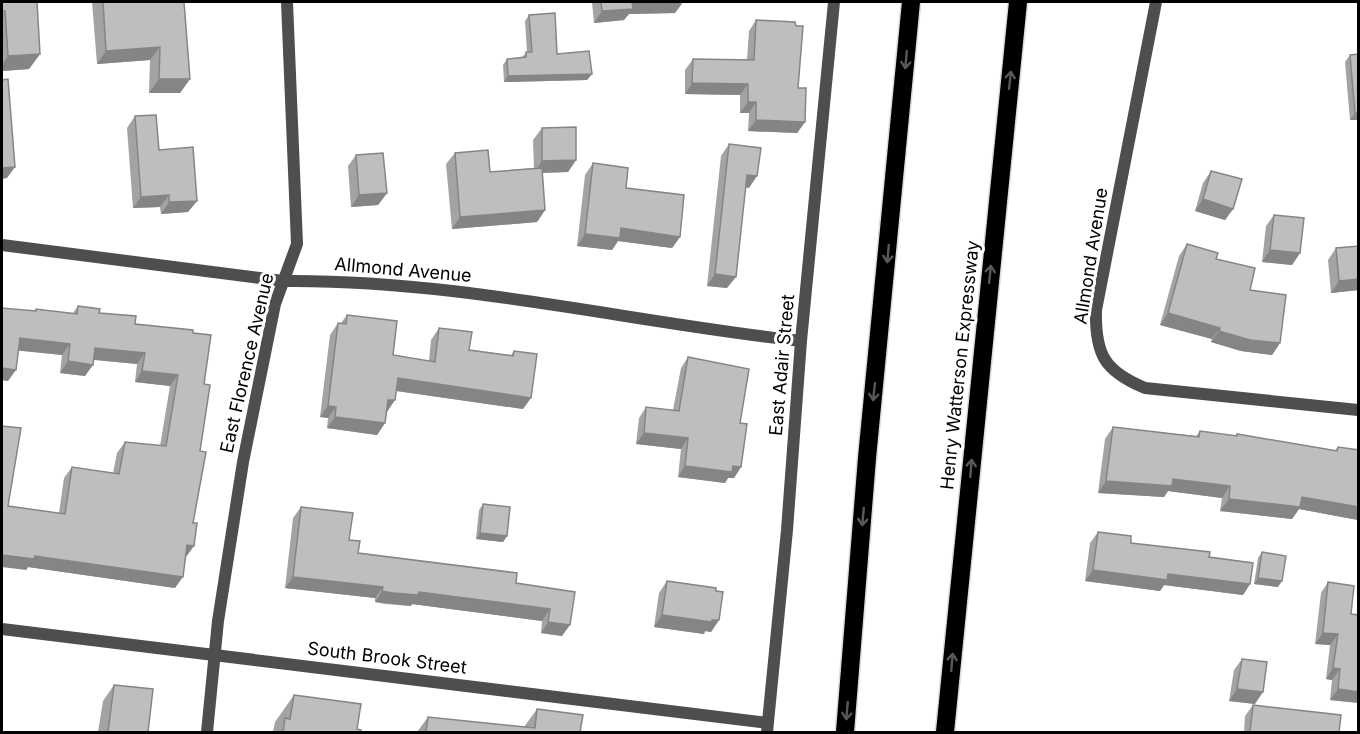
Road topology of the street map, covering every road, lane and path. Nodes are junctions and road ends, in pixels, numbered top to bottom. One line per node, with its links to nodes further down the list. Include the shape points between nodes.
1 (287, 2): 7 (street, East Florence Avenue, via 297,244)
2 (834, 2): 8 (street, East Adair Street)
3 (911, 2): 15 (highway, one-way to 15)
4 (1018, 2): 13 (highway, Henry Watterson Expressway, one-way to 4)
5 (1156, 2): 9 (street, Allmond Avenue, via 1096,310 1095,335 1103,360 1123,379 1145,388)
6 (2, 244): 7 (street, Allmond Avenue)
7 (283, 281): 8 (street, Allmond Avenue, via 446,290); 11 (street, East Florence Avenue, via 275,303 243,462)
8 (801, 341): 12 (street, East Adair Street)
9 (1359, 410)
10 (2, 629): 11 (street, South Brook Street)
11 (214, 655): 12 (street, South Brook Street); 14 (street, East Florence Avenue)
12 (768, 728)
13 (946, 728)
14 (207, 732)
15 (845, 732)

